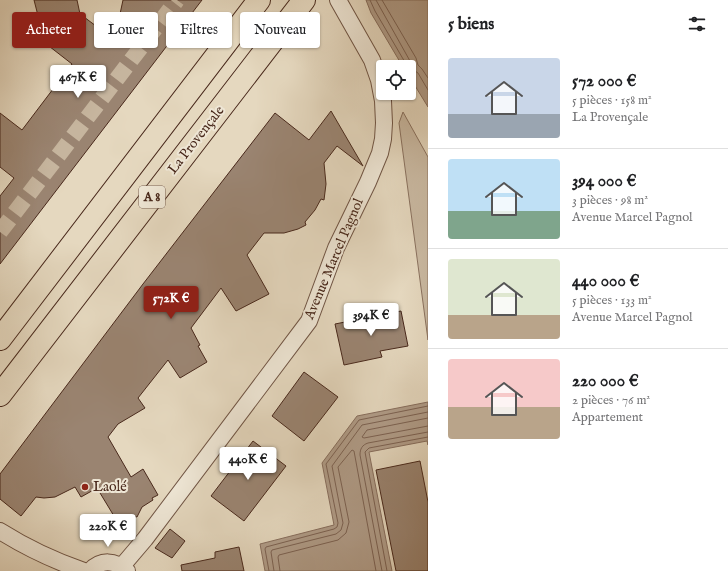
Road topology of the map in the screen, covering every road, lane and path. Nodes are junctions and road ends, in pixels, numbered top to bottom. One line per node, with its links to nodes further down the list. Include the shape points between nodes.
1 (259, 0): 4 (highway, A 8)
2 (304, 0): 7 (highway, La Provençale / A 8)
3 (338, 0): 9 (street, Avenue Marcel Pagnol, via 372,60 379,80 384,123 380,153 336,248 309,321)
4 (49, 276): 5 (highway); 6 (highway, A 8)
5 (0, 320)
6 (0, 339)
7 (0, 395)
8 (0, 531): 10 (street, via 57,562)
9 (124, 569): 11 (street, via 115,563 107,562)
10 (84, 571)
11 (90, 571)

